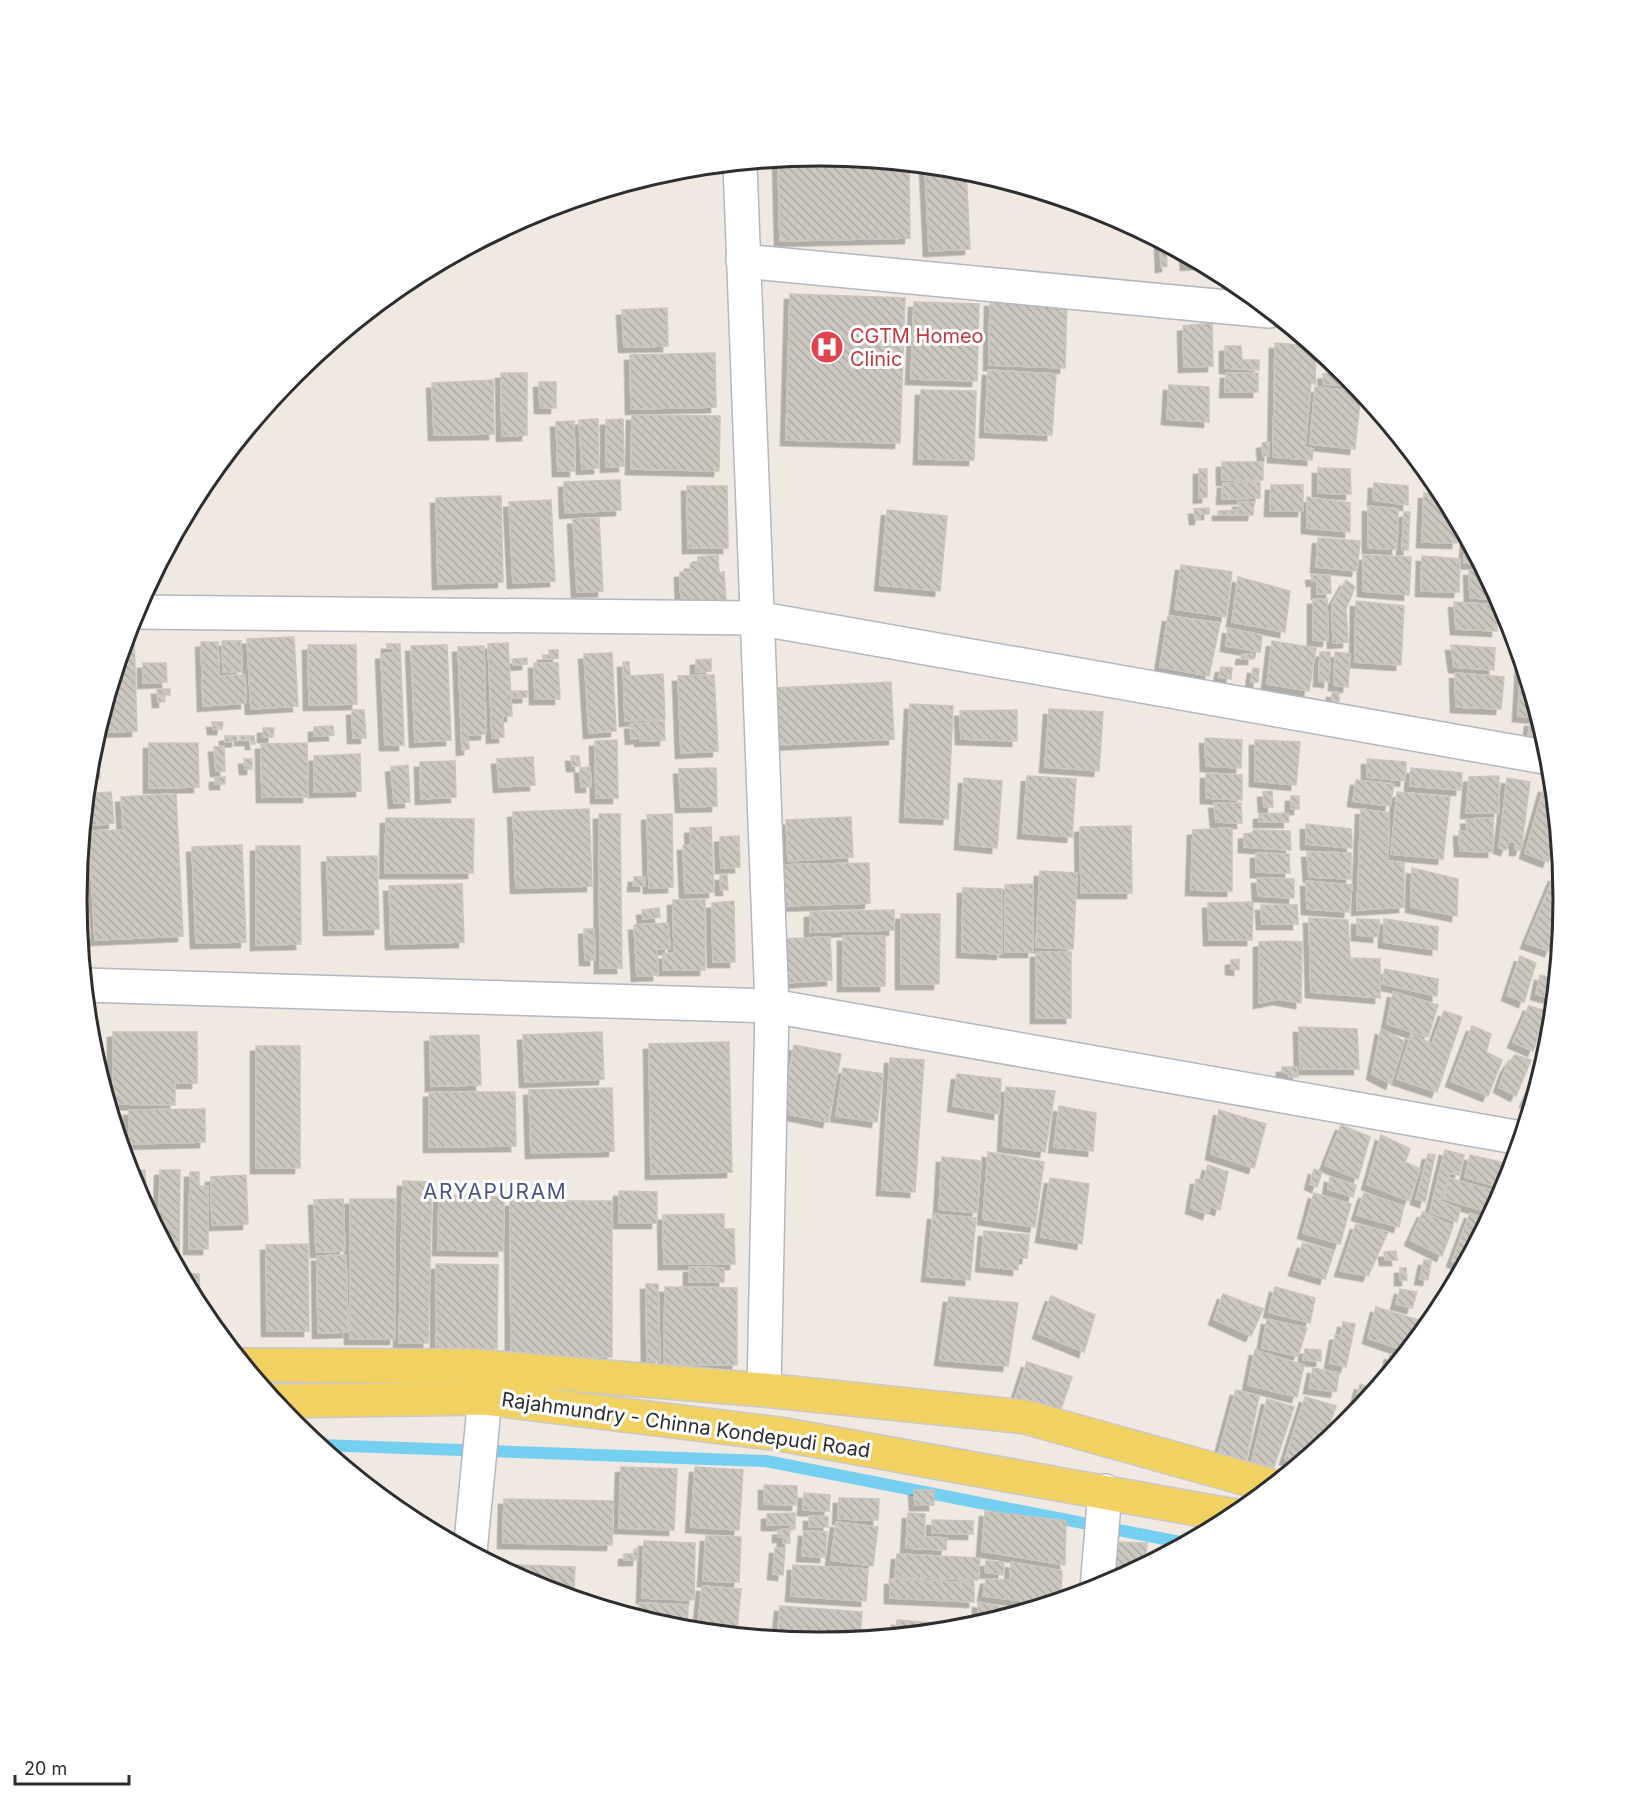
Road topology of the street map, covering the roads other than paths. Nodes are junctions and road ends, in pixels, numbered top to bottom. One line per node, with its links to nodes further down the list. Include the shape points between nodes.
1 (740, 171): 2 (street)
2 (743, 261): 3 (street); 5 (street)
3 (1253, 308)
4 (146, 612): 5 (street)
5 (756, 618): 6 (street); 8 (street)
6 (1539, 756)
7 (92, 985): 8 (street)
8 (772, 1006): 9 (street); 11 (street)
9 (1513, 1137)
10 (254, 1365): 11 (main road, via 473,1366)
11 (765, 1390): 14 (main road, via 1025,1417)
12 (485, 1398): 13 (main road, Rajahmundry - Chinna Kondepudi Road); 15 (main road, Rajahmundry - Chinna Kondepudi Road, via 780,1434); 17 (street)
13 (286, 1401)
14 (1264, 1483)
15 (1105, 1491): 16 (main road, Rajahmundry - Chinna Kondepudi Road); 18 (street)
16 (1220, 1513)
17 (471, 1544)
18 (1098, 1578)

